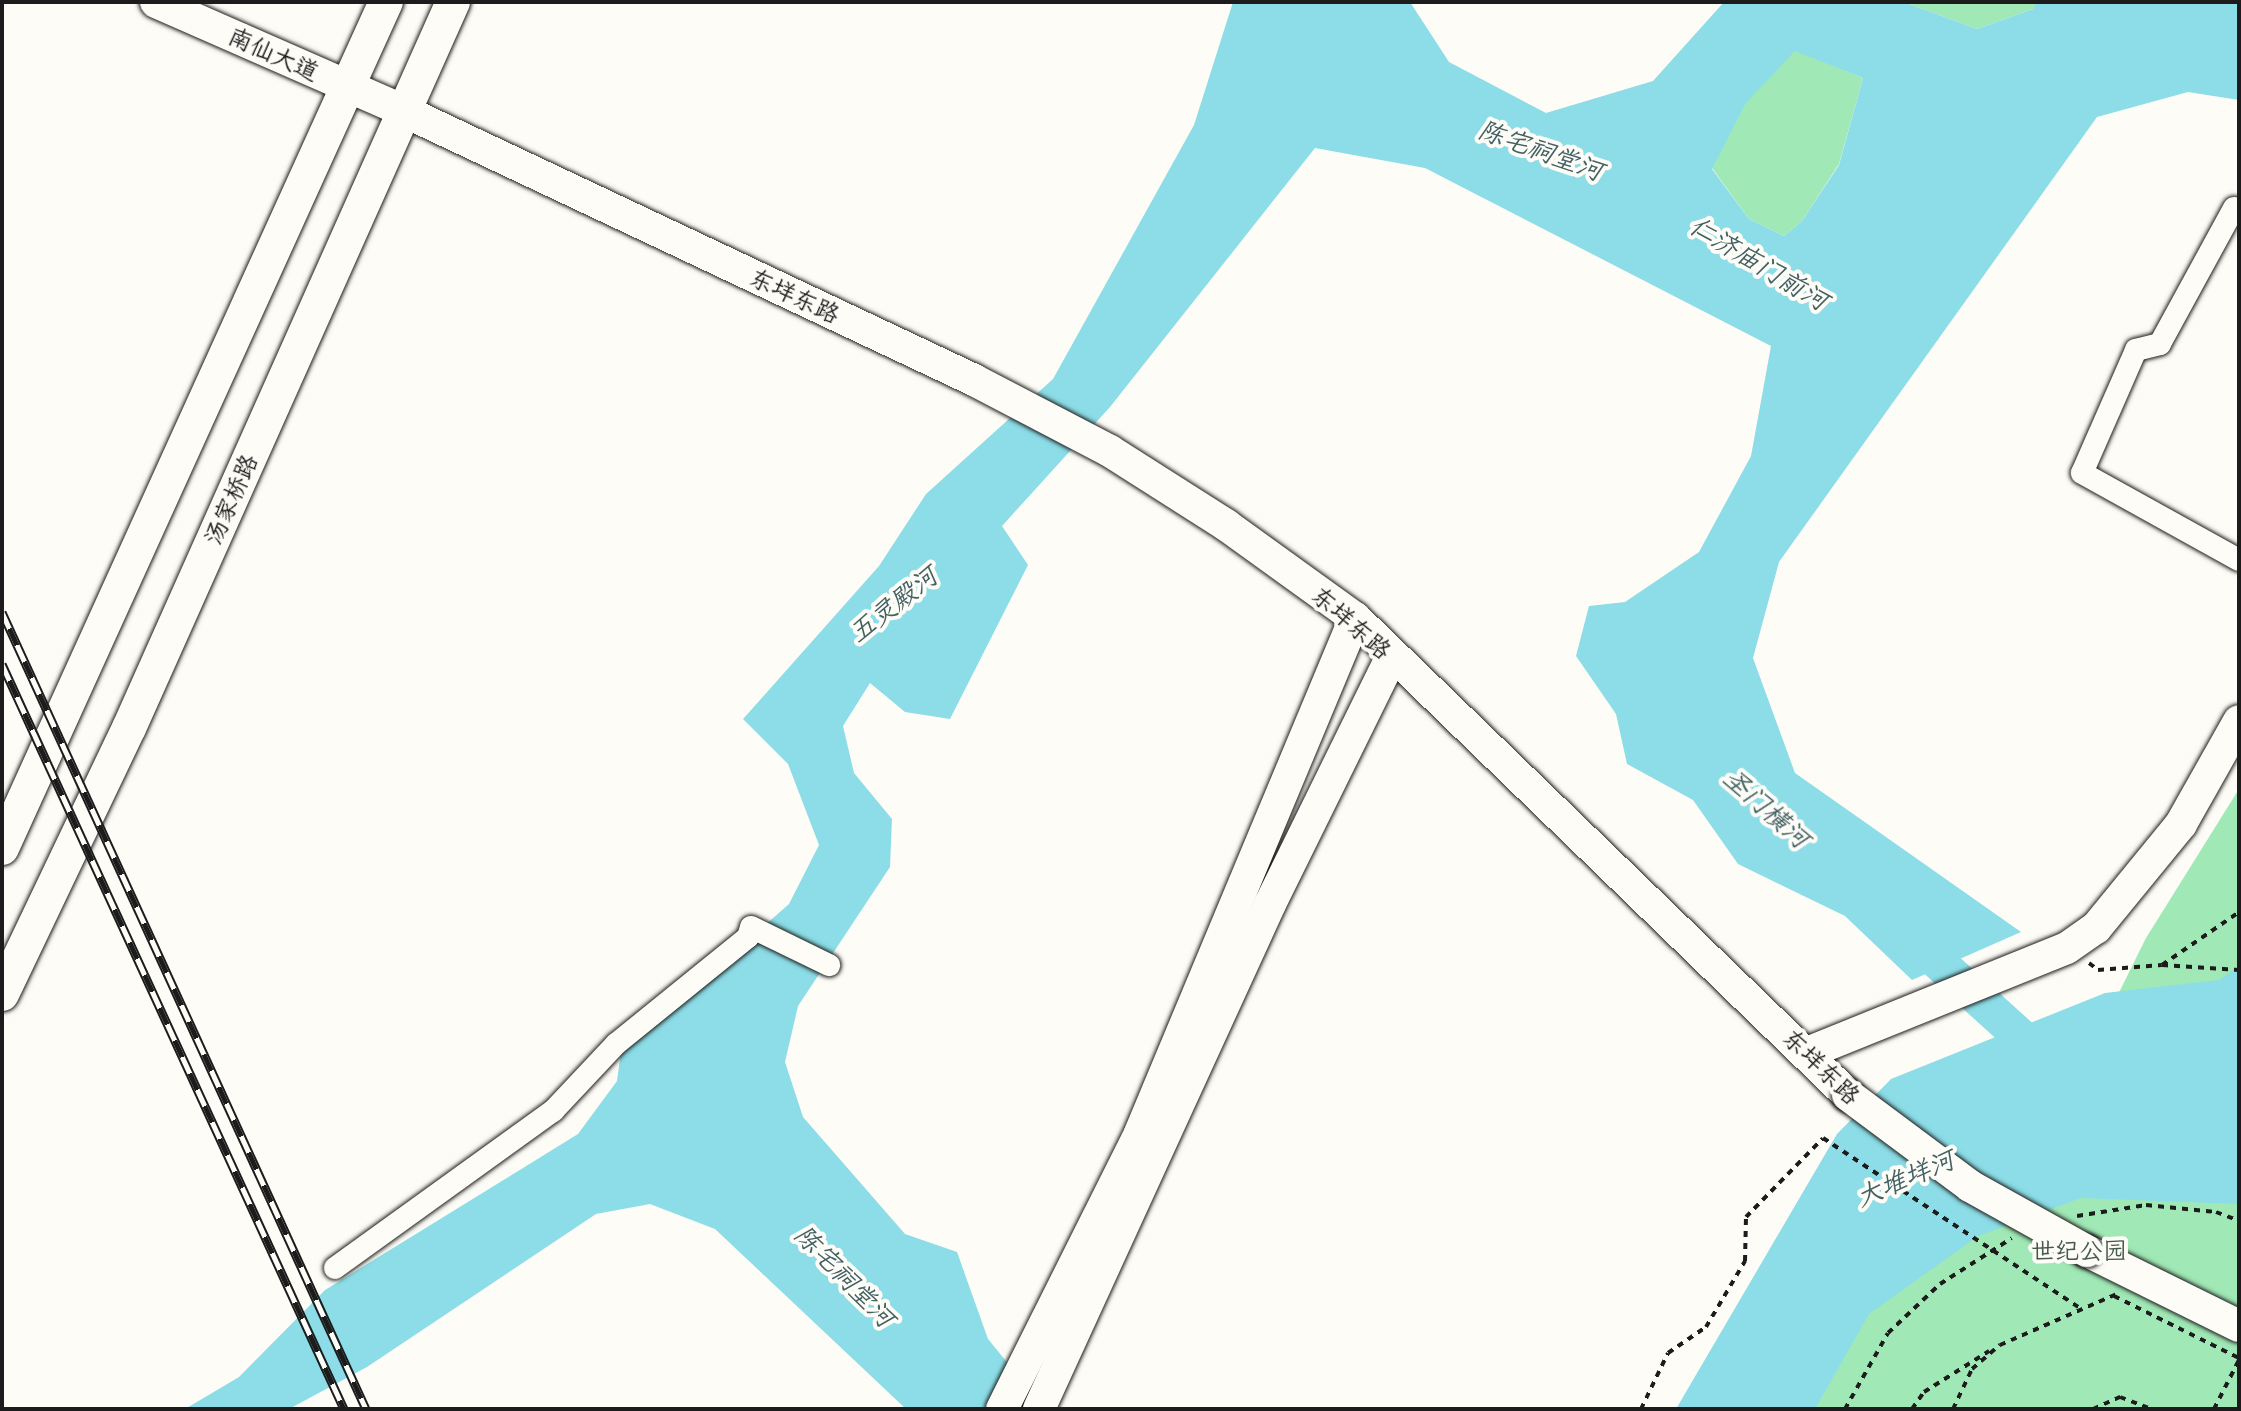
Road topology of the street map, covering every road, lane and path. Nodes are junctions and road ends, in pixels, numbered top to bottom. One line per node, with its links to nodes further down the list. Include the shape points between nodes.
1 (156, 2): 4 (main road, 南仙大道)
2 (386, 2): 4 (main road)
3 (453, 2): 5 (main road, 汤家桥路)
4 (348, 86): 5 (main road, 东垟东路); 11 (main road)
5 (406, 112): 8 (main road, 东垟东路, via 974,380 1110,451); 17 (main road, 汤家桥路, via 129,728)
6 (2234, 208): 7 (street, via 2160,344 2136,350 2082,473)
7 (2239, 560)
8 (1355, 618): 9 (main road, 东垟东路); 31 (main road, via 1140,1133)
9 (1392, 656): 18 (main road, 东垟东路); 30 (main road, via 1270,904)
10 (2239, 721): 13 (main road, via 2181,824 2096,928)
11 (2, 848)
12 (2239, 912): 15 (path)
13 (2067, 948): 15 (path, via 2098,970); 18 (main road)
14 (829, 965): 23 (street, via 751,927 748,937 616,1044 553,1111)
15 (2162, 965): 16 (path)
16 (2239, 970)
17 (2, 994)
18 (1807, 1053): 24 (main road, 东垟东路, bridge, via 1848,1095 1970,1186)
19 (2073, 1218): 20 (path, via 2146,1205)
20 (2239, 1221)
21 (2015, 1237): 22 (path)
22 (1991, 1249): 26 (path); 32 (path, via 1823,1138 1746,1217 1745,1261 1706,1327 1668,1353); 33 (path, via 1888,1333)
23 (335, 1268)
24 (2140, 1276): 25 (path); 27 (main road, 东垟东路)
25 (2114, 1296): 26 (path); 29 (path)
26 (2081, 1309): 28 (path)
27 (2239, 1326)
28 (2000, 1345): 34 (path, via 1924,1392); 35 (path, via 1972,1369)
29 (2239, 1359): 38 (path)
30 (1046, 1395)
31 (1002, 1409)
32 (1641, 1409)
33 (1845, 1409)
34 (1912, 1409)
35 (1953, 1409)
36 (2093, 1409): 37 (path, via 2120,1397)
37 (2152, 1409)
38 (2214, 1409)

